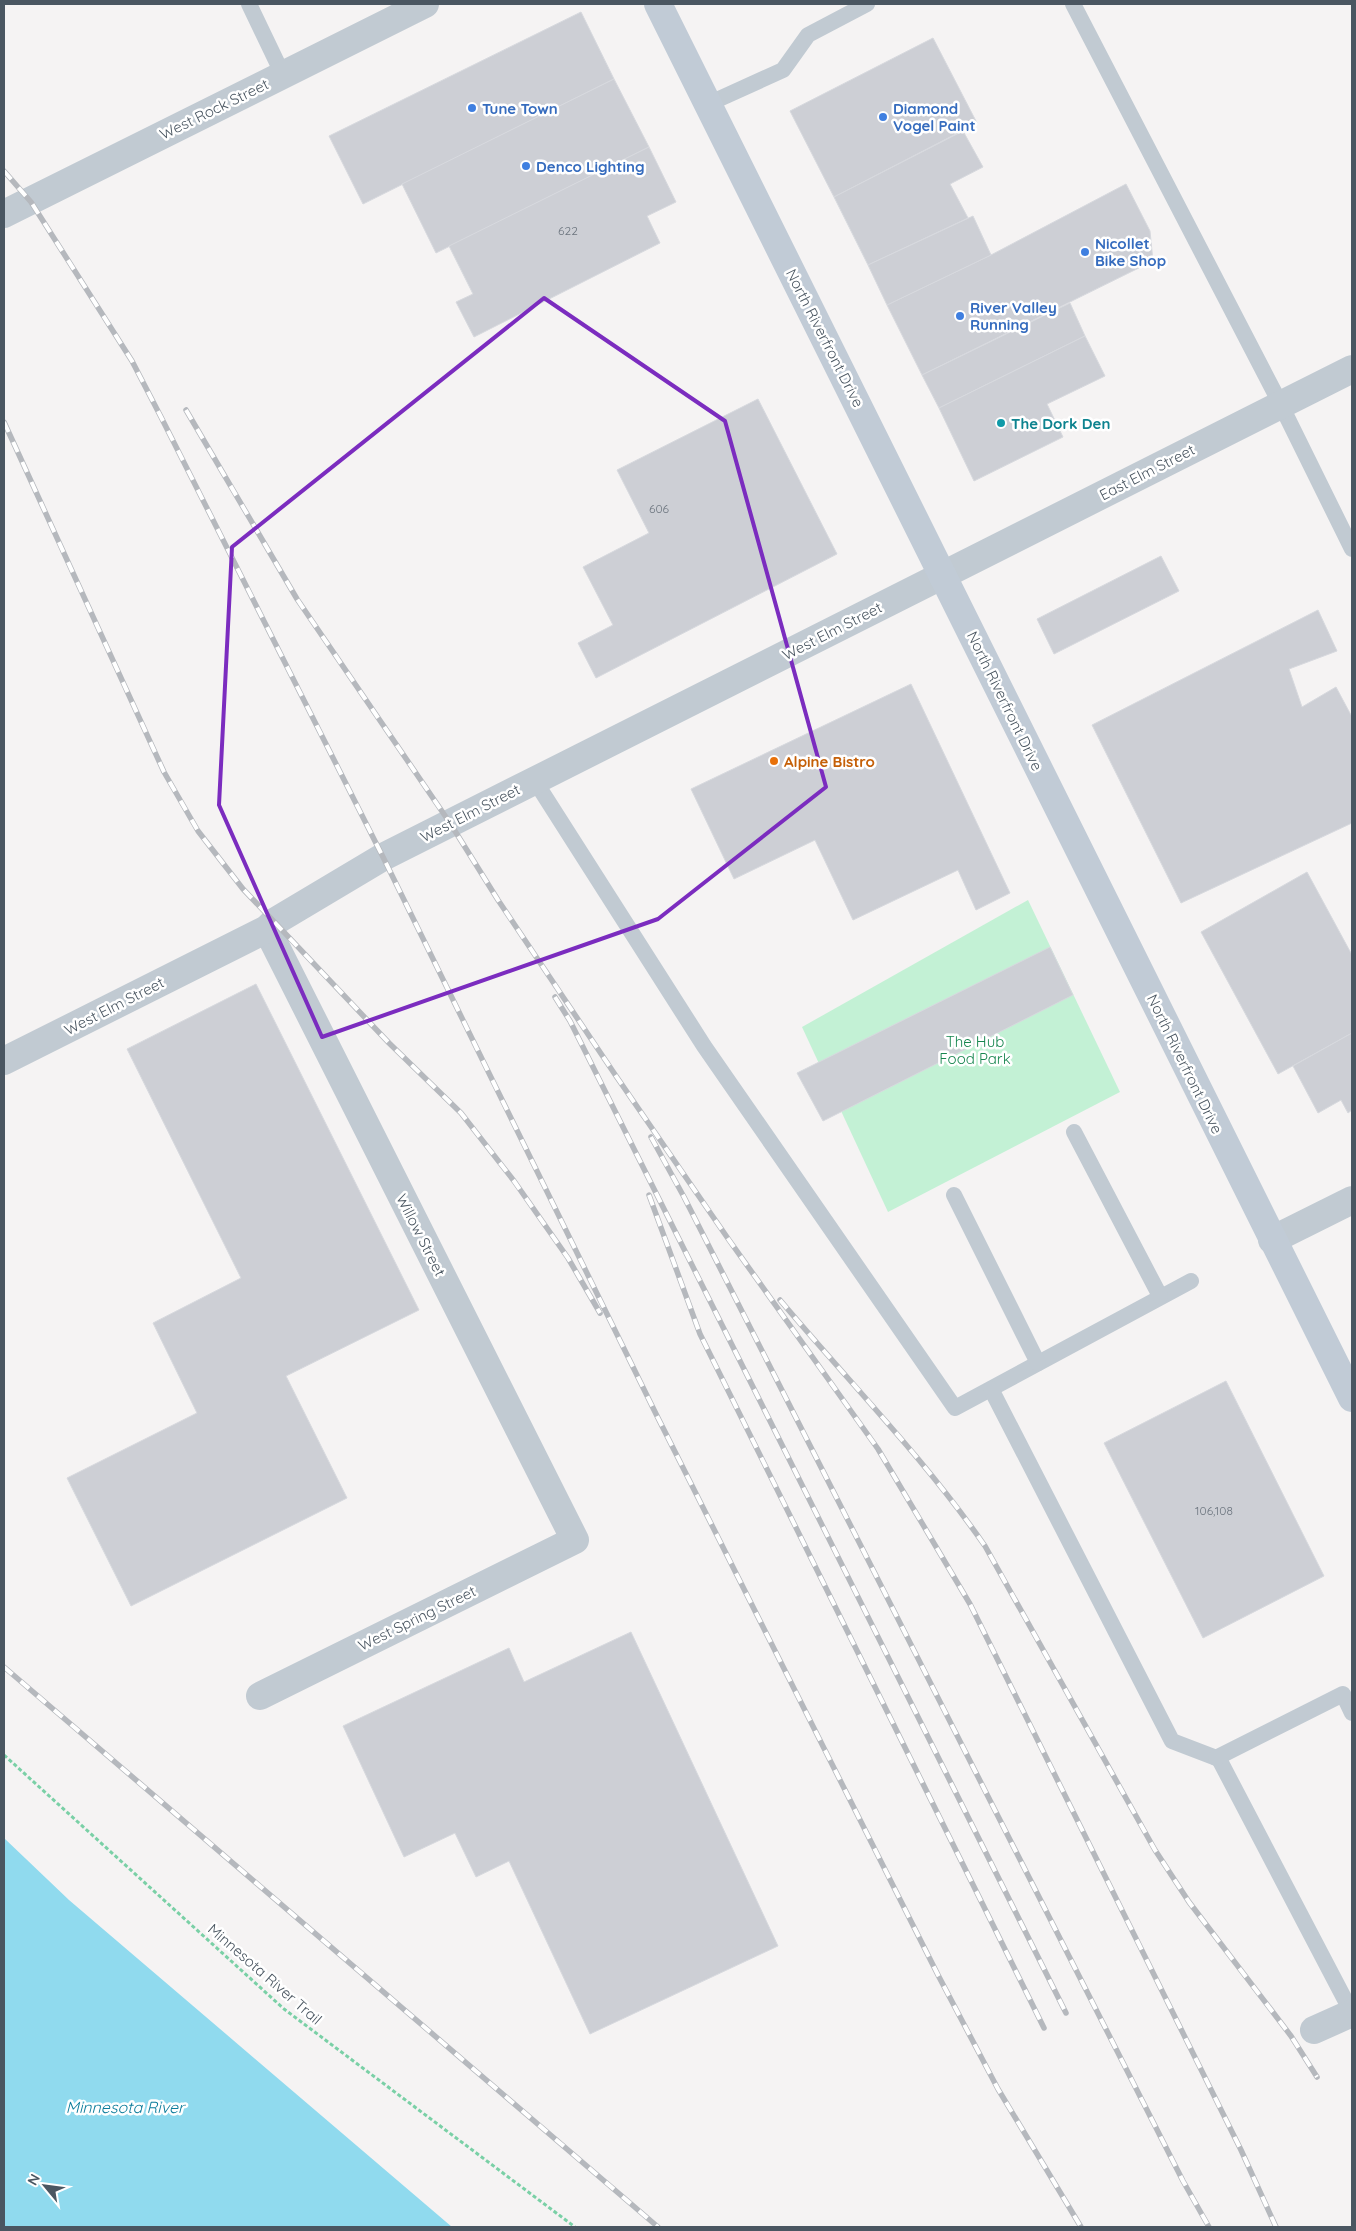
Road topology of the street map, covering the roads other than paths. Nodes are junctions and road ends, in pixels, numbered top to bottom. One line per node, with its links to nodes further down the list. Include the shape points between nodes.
1 (249, 4): 6 (lane)
2 (426, 4): 6 (street, West Rock Street)
3 (658, 4): 7 (main road, North Riverfront Drive)
4 (867, 4): 7 (lane, via 808,35 783,70)
5 (1073, 4): 10 (lane)
6 (283, 75): 8 (street, West Rock Street)
7 (708, 104): 12 (main road, North Riverfront Drive)
8 (4, 214)
9 (1352, 369): 10 (street, East Elm Street)
10 (1281, 405): 11 (lane); 12 (street, East Elm Street)
11 (1352, 549)
12 (943, 576): 13 (street, West Elm Street); 19 (main road, North Riverfront Drive)
13 (535, 780): 14 (street, West Elm Street, via 382,857 274,922); 23 (lane, via 704,1046 955,1408)
14 (267, 930): 15 (street, West Elm Street); 25 (street, Willow Street)
15 (4, 1061)
16 (1074, 1132): 21 (lane)
17 (954, 1195): 22 (lane)
18 (1352, 1200): 19 (street)
19 (1272, 1240): 24 (main road, North Riverfront Drive)
20 (1191, 1281): 21 (lane)
21 (1160, 1296): 22 (lane)
22 (1038, 1363): 23 (lane)
23 (991, 1388): 28 (lane, via 1172,1741)
24 (1352, 1398)
25 (575, 1540): 26 (street, West Spring Street)
26 (260, 1696)
27 (1352, 1712): 28 (lane, via 1343,1694)
28 (1216, 1758): 29 (lane)
29 (1352, 2013): 30 (street)
30 (1314, 2030)

